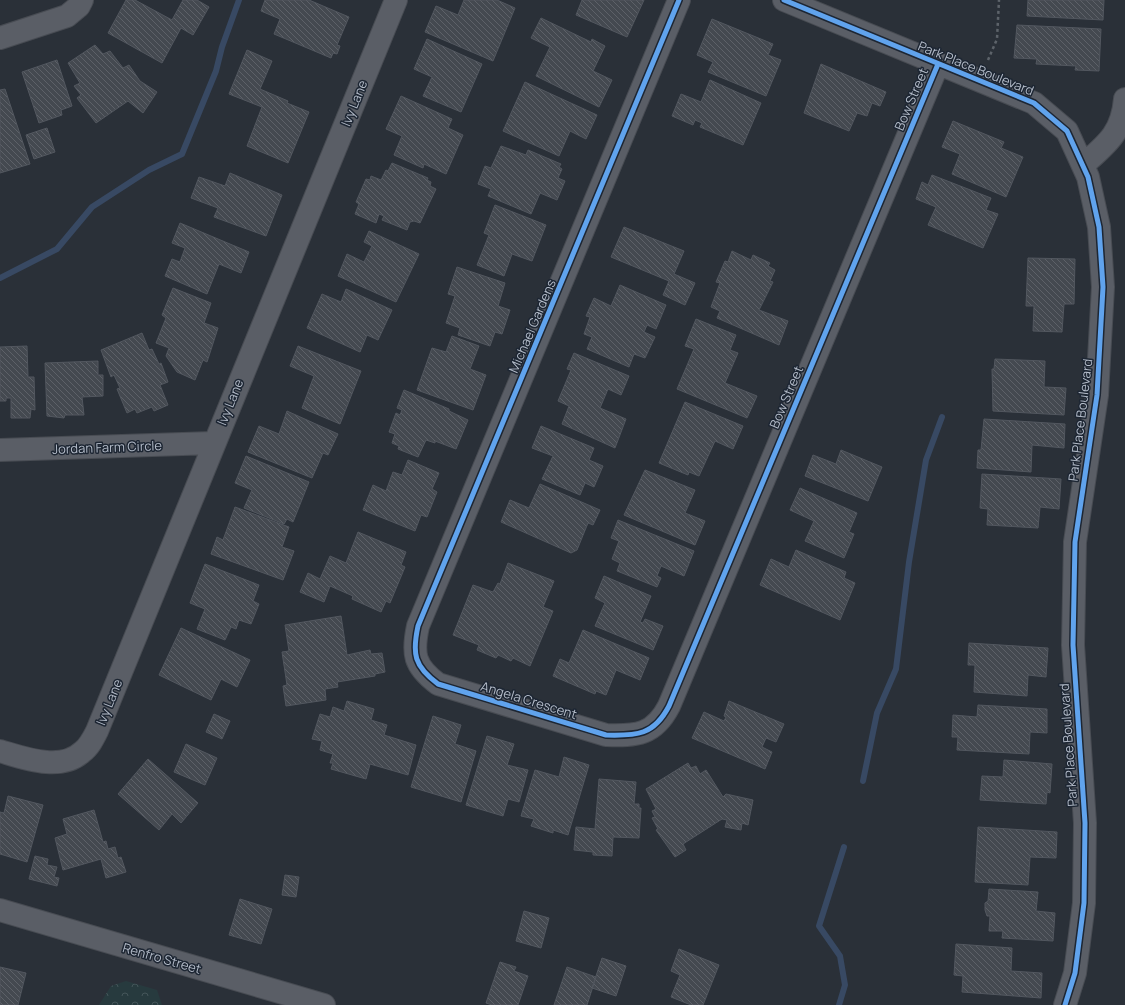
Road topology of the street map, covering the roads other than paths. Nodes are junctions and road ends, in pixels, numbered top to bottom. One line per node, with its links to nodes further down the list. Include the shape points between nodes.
1 (82, 0): 5 (street, via 67,16)
2 (396, 0): 9 (street, Ivy Lane)
3 (679, 0): 11 (street, Michael Gardens, via 418,626 414,644)
4 (784, 0): 6 (street, Park Place Boulevard)
5 (0, 38)
6 (938, 64): 8 (street, Park Place Boulevard, via 1034,103 1067,131); 12 (street, Bow Street, via 669,706 662,718)
7 (1125, 100): 8 (street, via 1124,117 1116,132)
8 (1083, 164): 16 (street, Park Place Boulevard, via 1100,227 1103,286 1097,395 1075,542 1073,646 1085,823 1084,903 1075,973)
9 (213, 443): 10 (street, Jordan Farm Circle); 13 (street, Ivy Lane, via 90,744 82,753 66,760 49,762)
10 (0, 450)
11 (416, 662): 12 (street, Angela Crescent, via 425,674 438,684 606,735 624,736)
12 (645, 732)
13 (0, 752)
14 (0, 910): 15 (street, Renfro Street)
15 (324, 1005)
16 (1065, 1005)

